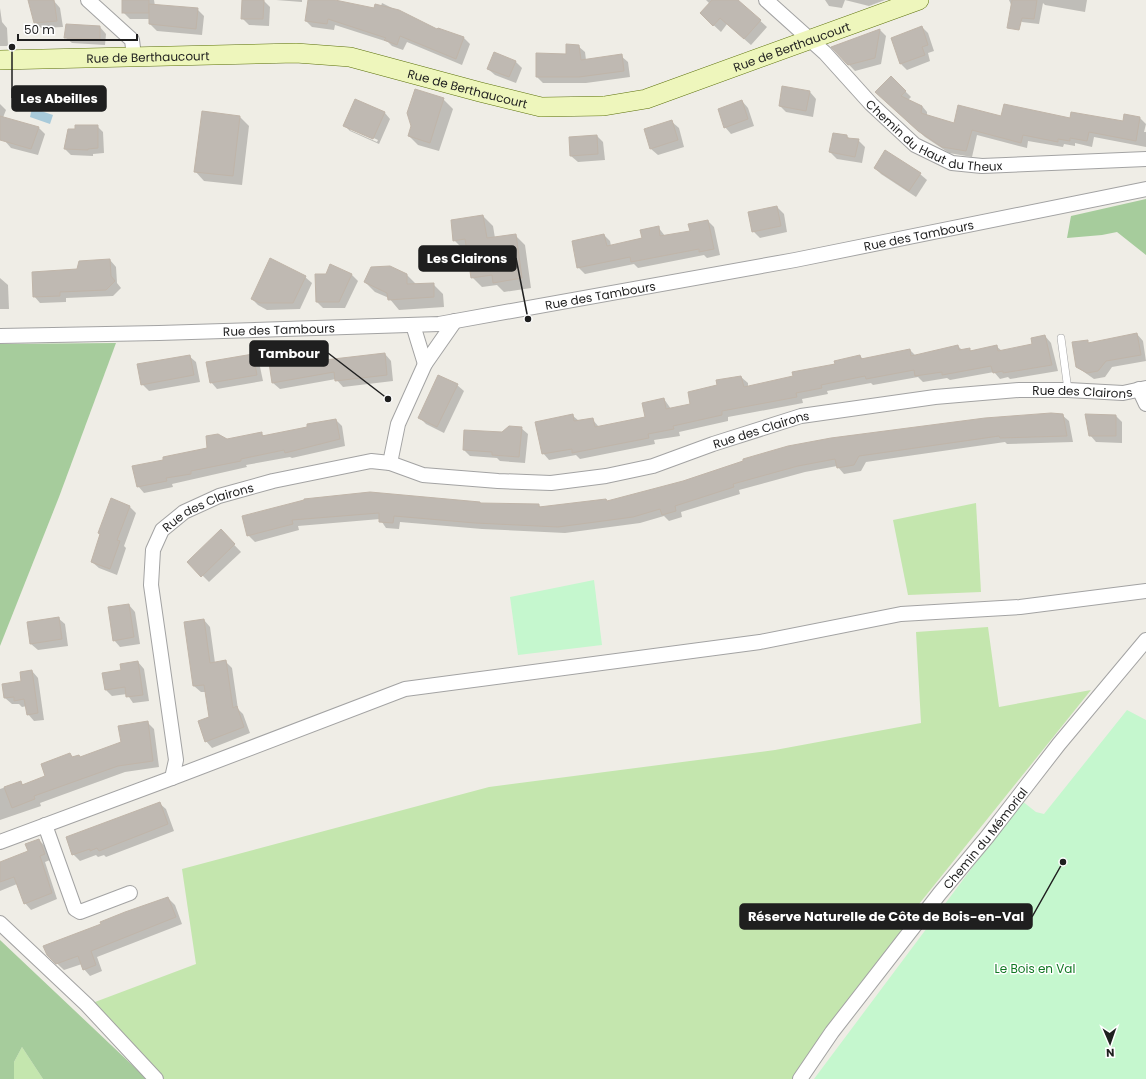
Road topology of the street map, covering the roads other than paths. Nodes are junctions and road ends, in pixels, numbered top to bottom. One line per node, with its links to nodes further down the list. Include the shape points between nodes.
1 (88, 0): 5 (street, via 132,40)
2 (766, 0): 4 (street, Chemin du Haut du Theux)
3 (919, 0): 4 (main road, Rue de Berthaucourt)
4 (808, 40): 5 (main road, Rue de Berthaucourt, via 646,99 604,106 541,107 350,57 268,52); 7 (street, Chemin du Haut du Theux, via 825,53 871,104 915,145 952,163 982,166)
5 (134, 56): 6 (main road, Rue de Berthaucourt)
6 (0, 60)
7 (1146, 158)
8 (1146, 190): 9 (street, Rue des Tambours, via 795,260)
9 (455, 321): 10 (street, Rue des Tambours); 13 (street)
10 (413, 325): 11 (street, Rue des Tambours); 13 (street)
11 (0, 336)
12 (1061, 338): 15 (lane)
13 (425, 364): 17 (street, via 398,424)
14 (1143, 388): 15 (street, Rue des Clairons, via 1123,393); 16 (street, Rue des Clairons)
15 (1068, 390): 17 (street, Rue des Clairons, via 1019,390 935,397 801,416 652,466 606,476 552,482 498,482 423,475)
16 (1146, 404)
17 (390, 463): 20 (street, Rue des Clairons, via 371,461 273,481 219,496 184,512 162,530 153,550 151,585 176,760)
18 (1146, 591): 20 (street, via 1020,607 901,614 760,642 405,689)
19 (1146, 640): 26 (street, Chemin du Mémorial, via 940,893 832,1032)
20 (172, 778): 21 (street)
21 (45, 825): 22 (street); 23 (street, via 75,909 80,912)
22 (0, 842)
23 (130, 893)
24 (0, 923): 25 (street, via 86,1005)
25 (156, 1079)
26 (800, 1079)

